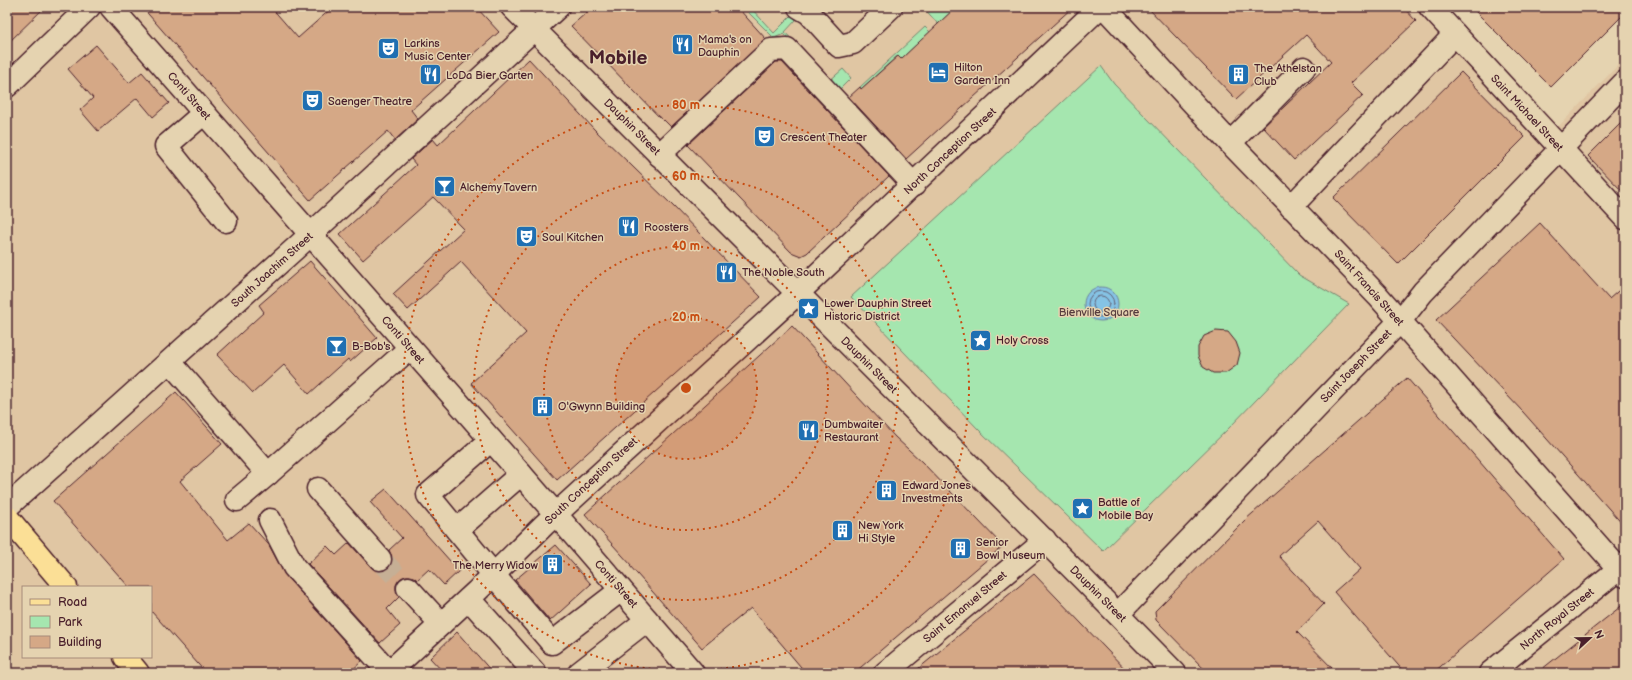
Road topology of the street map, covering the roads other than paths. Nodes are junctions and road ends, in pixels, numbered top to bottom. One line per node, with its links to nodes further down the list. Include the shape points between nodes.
1 (89, 7): 14 (street)
2 (112, 7): 15 (street, Conti Street)
3 (512, 7): 10 (street, Dauphin Street)
4 (558, 7): 10 (street, South Joachim Street)
5 (799, 7): 6 (street, via 809,13 839,46 853,43)
6 (891, 7)
7 (1100, 7): 19 (street, North Conception Street)
8 (1104, 7): 16 (street, Saint Francis Street)
9 (1430, 7): 11 (street, Saint Michael Street)
10 (534, 29): 18 (street, Dauphin Street); 23 (street, South Joachim Street)
11 (1455, 34): 17 (street, Saint Michael Street); 20 (street)
12 (1304, 68): 16 (street)
13 (1625, 82): 17 (street, Saint Joseph Street)
14 (7, 86)
15 (204, 113): 22 (street, via 166,146); 23 (street, Conti Street)
16 (1230, 143): 20 (street, Saint Francis Street)
17 (1560, 149): 21 (street, Saint Michael Street); 25 (street, Saint Joseph Street, via 1423,292)
18 (659, 155): 19 (street, via 771,50 787,49); 24 (street, Dauphin Street)
19 (914, 185): 24 (street, North Conception Street)
20 (1292, 207): 25 (street, Saint Francis Street)
21 (1625, 218)
22 (226, 221)
23 (311, 235): 26 (street, Conti Street); 27 (street, South Joachim Street)
24 (798, 293): 34 (street, South Conception Street); 38 (street, Dauphin Street)
25 (1400, 321): 40 (street, Saint Francis Street); 46 (street, Saint Joseph Street)
26 (410, 348): 28 (street, Conti Street); 29 (street)
27 (170, 362): 29 (street); 33 (street, South Joachim Street)
28 (491, 440): 30 (street, Conti Street); 37 (street, via 428,495)
29 (268, 474): 32 (street)
30 (521, 474): 34 (street, Conti Street); 37 (street)
31 (318, 489): 39 (street)
32 (237, 500)
33 (7, 507)
34 (556, 514): 41 (street, South Conception Street); 44 (street, Conti Street)
35 (7, 517): 42 (main road)
36 (270, 520): 50 (street, via 294,567)
37 (457, 530): 41 (street)
38 (1045, 540): 46 (street, Dauphin Street); 55 (street, Saint Emanuel Street)
39 (380, 559)
40 (1623, 570): 57 (street, North Royal Street)
41 (494, 575): 44 (street, via 552,643); 45 (street, South Conception Street)
42 (65, 586)
43 (408, 588): 48 (street)
44 (621, 590): 47 (street, Conti Street)
45 (469, 599): 48 (street, South Conception Street); 52 (street)
46 (1118, 614): 56 (street, Dauphin Street)
47 (647, 620): 53 (street); 54 (street, Conti Street)
48 (442, 624): 50 (street, South Conception Street)
49 (126, 658): 51 (main road)
50 (395, 670)
51 (138, 673)
52 (535, 673)
53 (579, 673)
54 (693, 673)
55 (885, 673)
56 (1175, 673)
57 (1490, 673)

